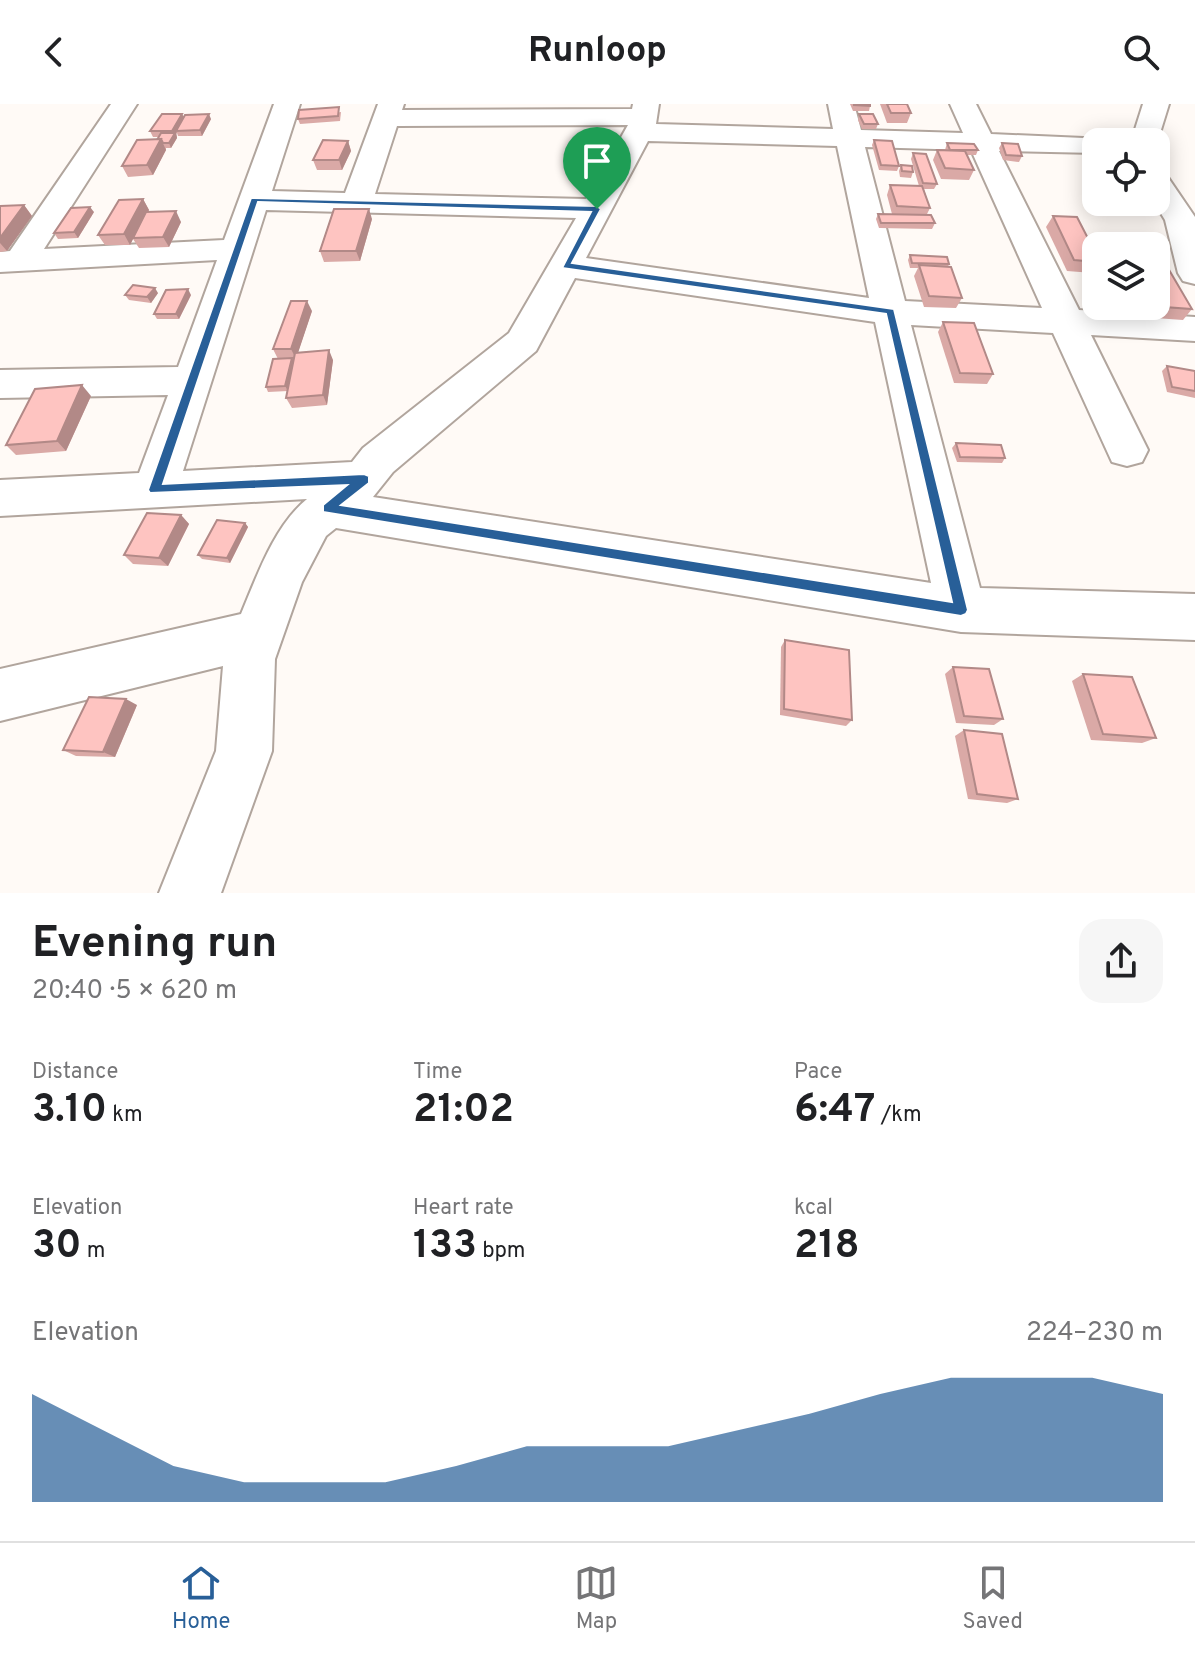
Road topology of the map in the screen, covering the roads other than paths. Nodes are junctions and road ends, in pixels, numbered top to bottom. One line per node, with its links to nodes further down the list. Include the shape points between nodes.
1 (124, 104): 17 (street)
2 (287, 104): 12 (street)
3 (963, 104): 10 (street)
4 (1156, 104): 9 (street)
5 (389, 111): 6 (street); 13 (street)
6 (539, 111): 7 (street)
7 (643, 118): 8 (street); 15 (street)
8 (845, 121): 10 (street); 20 (street)
9 (1149, 128)
10 (981, 142): 11 (street); 21 (street)
11 (1082, 145)
12 (254, 200): 13 (street); 16 (street)
13 (357, 202): 15 (street)
14 (1170, 203): 19 (street, via 1181,220)
15 (597, 209): 18 (street)
16 (237, 249): 17 (street); 23 (street)
17 (10, 262)
18 (565, 266): 20 (street); 26 (street, via 523,342 378,460)
19 (1195, 273)
20 (890, 312): 21 (street); 30 (street)
21 (1067, 322): 22 (street); 25 (street)
22 (1195, 329)
23 (192, 381): 24 (street); 27 (street)
24 (0, 384)
25 (1127, 450)
26 (364, 479): 27 (street); 29 (street)
27 (155, 490): 28 (street)
28 (0, 498)
29 (328, 508): 30 (street); 32 (street, via 310,523 280,577)
30 (961, 610): 31 (street)
31 (1195, 617)
32 (259, 633): 33 (street); 34 (street, via 249,659 244,751)
33 (0, 695)
34 (190, 893)

